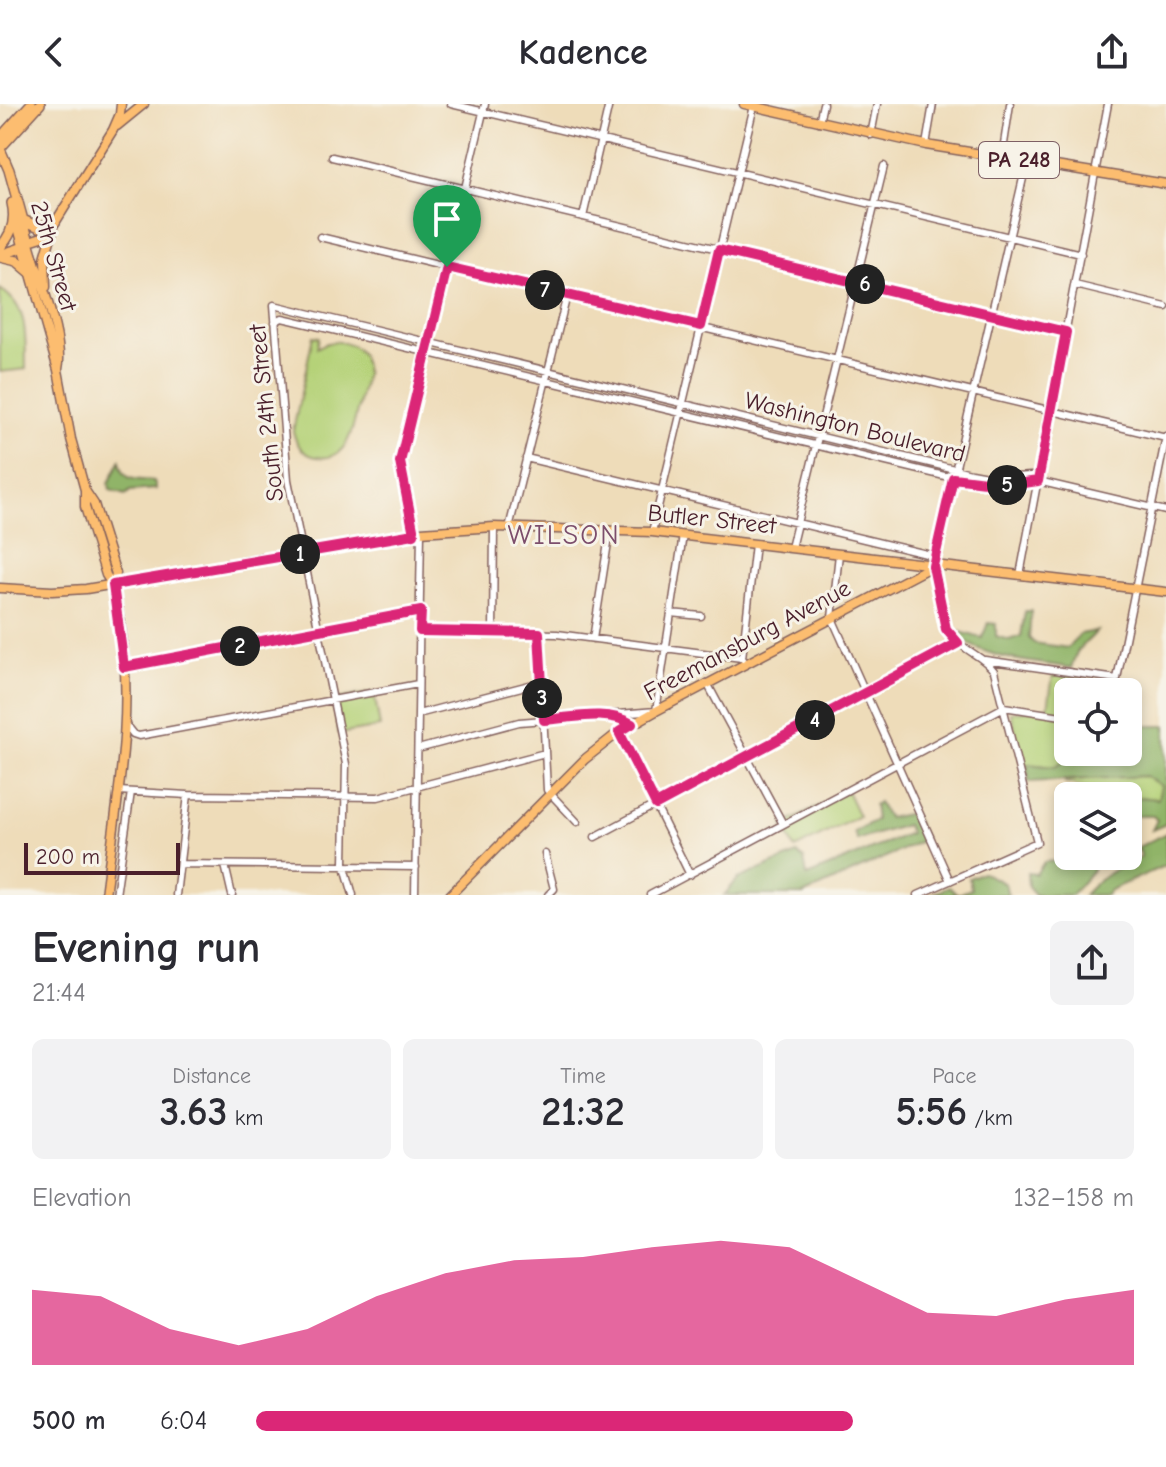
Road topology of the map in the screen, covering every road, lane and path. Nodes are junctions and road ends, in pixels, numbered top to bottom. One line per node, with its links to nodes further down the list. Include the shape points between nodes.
1 (31, 104): 19 (highway)
2 (40, 104): 19 (highway)
3 (121, 104): 16 (main road)
4 (144, 104): 16 (main road)
5 (451, 104): 14 (street)
6 (609, 104): 18 (street)
7 (744, 104): 13 (main road, PA 248)
8 (823, 104): 15 (street)
9 (877, 104): 17 (street)
10 (933, 104): 20 (street)
11 (1010, 104): 22 (street)
12 (1108, 104): 26 (street)
13 (754, 106): 15 (main road, PA 248); 25 (street)
14 (484, 108): 18 (street); 28 (street)
15 (819, 122): 17 (main road, PA 248)
16 (113, 130): 33 (main road)
17 (871, 135): 20 (main road, PA 248)
18 (601, 140): 25 (street); 31 (street)
19 (2, 144): 30 (highway, 25th Street); 32 (highway, 25th Street)
20 (926, 145): 22 (main road, PA 248)
21 (332, 157): 28 (street)
22 (1002, 157): 23 (main road, PA 248)
23 (1027, 161): 26 (main road, PA 248); 35 (street)
24 (884, 166): 29 (street)
25 (738, 171): 29 (street); 37 (street)
26 (1097, 173): 27 (main road, PA 248); 39 (street)
27 (1166, 184)
28 (465, 189): 31 (street); 40 (street)
29 (875, 204): 35 (street); 42 (street)
30 (14, 212): 36 (main road, 25th Street); 38 (highway, via 11,233)
31 (583, 217): 37 (street)
32 (23, 220): 33 (highway, via 39,227); 36 (highway, 25th Street)
33 (55, 222): 36 (main road); 45 (main road, via 45,258)
34 (320, 237): 40 (street)
35 (1010, 237): 39 (street); 48 (street)
36 (25, 244): 38 (highway); 41 (main road, 25th Street); 45 (main road, 25th Street)
37 (719, 250): 42 (street); 50 (street)
38 (0, 252): 41 (highway)
39 (1081, 254): 43 (street)
40 (447, 267): 44 (street); 52 (street)
41 (31, 273): 55 (main road, 25th Street)
42 (856, 282): 48 (street); 54 (street)
43 (1075, 285): 47 (street); 51 (street)
44 (567, 295): 50 (street); 56 (street)
45 (47, 300): 55 (main road, 25th Street)
46 (274, 305): 49 (street, South 24th Street); 52 (street, Washington Boulevard)
47 (1166, 307)
48 (991, 315): 51 (street); 58 (street)
49 (275, 322): 53 (street, Washington Boulevard, via 282,318); 81 (street, South 24th Street, via 288,480)
50 (701, 326): 54 (street); 59 (street)
51 (1066, 332): 60 (street)
52 (429, 342): 53 (street); 56 (street, Washington Boulevard)
53 (426, 352): 57 (street, Washington Boulevard); 77 (street, via 400,462)
54 (837, 359): 58 (street); 62 (street)
55 (58, 370): 86 (main road, 25th Street, via 85,490 116,574)
56 (548, 371): 57 (street); 59 (street, Washington Boulevard)
57 (546, 380): 61 (street, Washington Boulevard); 65 (street)
58 (973, 391): 60 (street); 66 (street)
59 (683, 403): 61 (street); 62 (street, Washington Boulevard)
60 (1051, 410): 63 (street); 68 (street)
61 (680, 413): 64 (street, Washington Boulevard); 69 (street)
62 (819, 436): 64 (street); 66 (street, Washington Boulevard)
63 (1166, 437): 70 (street)
64 (816, 445): 67 (street, Washington Boulevard); 72 (street)
65 (526, 458): 69 (street); 74 (street)
66 (955, 469): 67 (street); 68 (street, Washington Boulevard)
67 (953, 478): 68 (street, Washington Boulevard, via 1010,485); 83 (street)
68 (1038, 481): 70 (street); 85 (street)
69 (662, 491): 72 (street); 76 (street)
70 (1151, 507): 71 (street); 87 (street)
71 (1166, 511)
72 (798, 523): 80 (street); 83 (street)
73 (494, 527): 74 (main road, Butler Street); 77 (main road, Butler Street); 96 (street)
74 (509, 528): 75 (main road, Butler Street)
75 (610, 530): 76 (main road, Butler Street); 98 (street)
76 (652, 532): 78 (main road, Butler Street)
77 (417, 533): 81 (main road, Butler Street); 90 (street)
78 (683, 535): 79 (main road, Butler Street); 91 (street)
79 (755, 544): 80 (main road, Butler Street); 102 (street)
80 (791, 548): 82 (main road, Butler Street)
81 (302, 553): 86 (main road, Butler Street); 94 (street, South 24th Street)
82 (839, 554): 84 (main road, Butler Street); 93 (street)
83 (935, 556): 84 (street)
84 (933, 566): 85 (main road, Butler Street); 93 (main road, Freemansburg Avenue); 99 (street, via 946,629)
85 (1020, 575): 87 (main road, Butler Street)
86 (113, 585): 88 (main road, Butler Street, via 64,591); 103 (main road, 25th Street)
87 (1135, 587): 89 (main road, Butler Street); 101 (street, via 1117,679)
88 (0, 588)
89 (1166, 592)
90 (421, 611): 94 (street); 95 (street)
91 (671, 613): 92 (street); 100 (street)
92 (701, 616)
93 (832, 618): 102 (main road, Freemansburg Avenue); 107 (street)
94 (318, 631): 103 (street); 108 (street, South 24th Street)
95 (420, 631): 96 (street); 106 (street)
96 (493, 633): 97 (street)
97 (539, 633): 98 (street); 104 (street)
98 (593, 639): 100 (street)
99 (958, 643): 101 (street); 107 (street)
100 (665, 648): 102 (street); 110 (street)
101 (982, 659): 109 (street, via 994,671)
102 (744, 660): 105 (main road, Freemansburg Avenue)
103 (124, 667): 115 (main road, 25th Street)
104 (541, 682): 111 (street); 114 (street)
105 (707, 683): 110 (main road, Freemansburg Avenue); 120 (street)
106 (418, 684): 108 (street); 111 (street)
107 (866, 693): 120 (street); 121 (street)
108 (332, 700): 115 (street, via 139,736); 127 (street, South 24th Street, via 346,764)
109 (1004, 707): 112 (street); 121 (street); 138 (street, via 1037,842)
110 (656, 711): 113 (street); 116 (main road, Freemansburg Avenue)
111 (418, 714): 118 (street)
112 (1054, 715)
113 (605, 716): 114 (street); 116 (street)
114 (544, 720): 118 (street); 119 (street)
115 (125, 724): 123 (main road, 25th Street)
116 (632, 724): 117 (main road, Freemansburg Avenue)
117 (619, 732): 126 (main road, Freemansburg Avenue); 128 (street)
118 (418, 749): 122 (street)
119 (545, 753): 122 (street); 126 (street)
120 (747, 756): 128 (street); 130 (street)
121 (898, 764): 130 (street); 138 (street)
122 (417, 787): 127 (street, via 384,796); 136 (street)
123 (117, 791): 124 (street); 140 (main road, 25th Street)
124 (131, 792): 125 (street); 141 (street)
125 (188, 795): 127 (street); 133 (street)
126 (549, 795): 129 (street); 146 (main road, Freemansburg Avenue)
127 (345, 797): 135 (street, South 24th Street)
128 (656, 805): 131 (street); 137 (street)
129 (577, 822)
130 (783, 824): 137 (street)
131 (595, 837)
132 (545, 854): 139 (street)
133 (180, 864): 134 (street); 142 (street)
134 (225, 865): 135 (street); 143 (street)
135 (345, 866): 136 (street); 144 (street, South 24th Street)
136 (416, 867): 145 (street)
137 (690, 875): 147 (street)
138 (950, 881): 148 (street)
139 (551, 892)
140 (105, 895)
141 (116, 895)
142 (176, 895)
143 (232, 895)
144 (353, 895)
145 (415, 895)
146 (450, 895)
147 (650, 895)
148 (918, 895)

